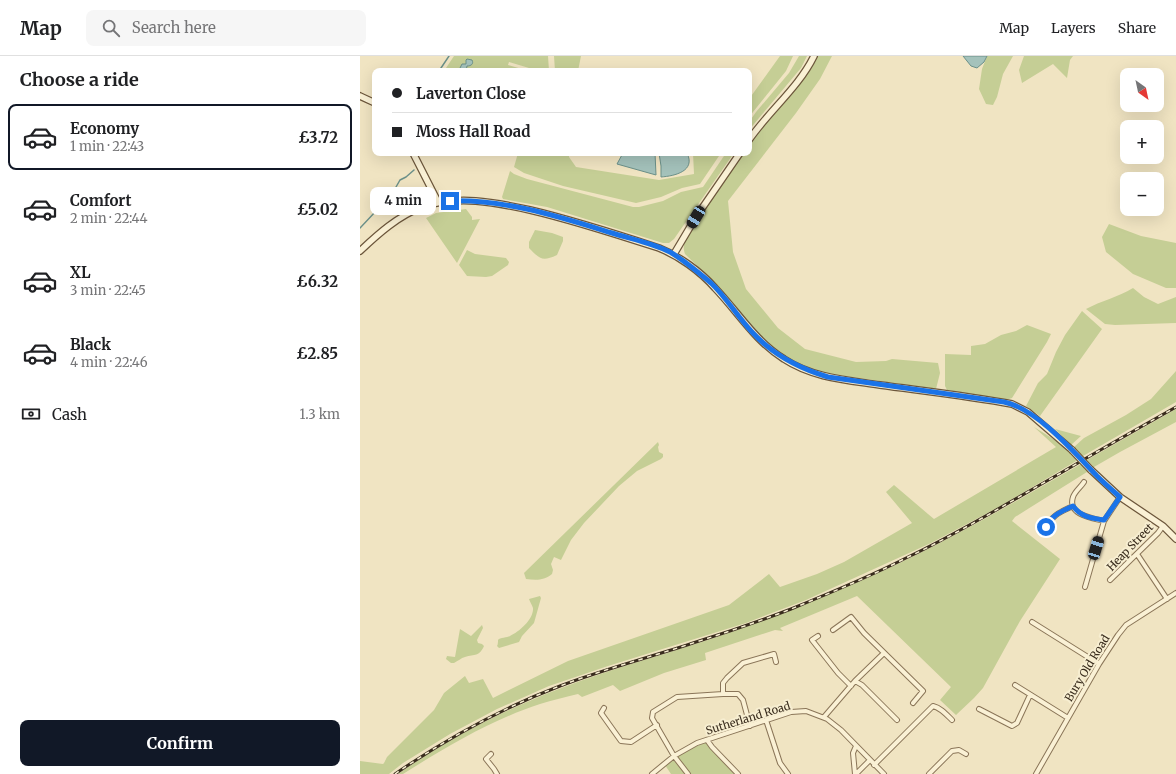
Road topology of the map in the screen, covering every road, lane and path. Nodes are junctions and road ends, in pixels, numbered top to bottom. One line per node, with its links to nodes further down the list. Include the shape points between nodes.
1 (814, 56): 4 (street, via 806,70)
2 (360, 96): 3 (street)
3 (372, 102)
4 (752, 136)
5 (415, 156): 7 (street)
6 (738, 156): 9 (street)
7 (438, 202): 8 (street, via 402,217); 9 (street, via 462,200 496,203 584,224)
8 (360, 251)
9 (674, 254): 11 (street, bridge, via 711,283 751,331 773,352 799,367 828,377 1012,404 1028,412)
10 (1084, 482): 12 (street, via 1073,497)
11 (1120, 497): 13 (street); 14 (street)
12 (1073, 506): 13 (street, via 1084,516); 15 (street, via 1054,516)
13 (1104, 520): 19 (street)
14 (1163, 526): 16 (street); 17 (street, Heap Street)
15 (1046, 527)
16 (1176, 539)
17 (1137, 554): 18 (street, Heap Street); 21 (street)
18 (1110, 580)
19 (1085, 587)
20 (1176, 593): 21 (street, Bury Old Road)
21 (1167, 599): 27 (street, Bury Old Road, via 1126,625)
22 (1032, 622): 27 (street)
23 (833, 630): 25 (street, via 851,617)
24 (818, 636): 30 (street, via 812,640)
25 (884, 654): 28 (street); 33 (street, via 923,691)
26 (776, 662): 31 (street, via 774,654 743,663 723,683)
27 (1099, 664): 37 (street, Bury Old Road)
28 (855, 681): 30 (street); 39 (street)
29 (1016, 685): 32 (street)
30 (851, 686): 36 (street)
31 (723, 694): 41 (street, via 677,697 653,712 652,718); 42 (street, via 738,694 743,700)
32 (1030, 695): 35 (street, via 1017,723 1012,726); 37 (street)
33 (913, 704)
34 (604, 708): 41 (street, via 602,714 621,741 631,742)
35 (979, 708)
36 (824, 717): 38 (street, Sutherland Road, via 806,711 791,712); 44 (street, Sutherland Road)
37 (1068, 718): 60 (street, Bury Old Road)
38 (766, 720): 42 (street, Sutherland Road); 56 (street, via 780,763)
39 (897, 720)
40 (952, 720): 51 (street, via 942,710 933,706)
41 (656, 725): 49 (street)
42 (750, 726): 43 (street, Sutherland Road)
43 (707, 740): 49 (street, Sutherland Road); 55 (street)
44 (856, 746): 50 (street, Sutherland Road); 57 (street, via 853,753)
45 (944, 749): 47 (street)
46 (492, 754): 52 (street, via 486,759)
47 (948, 754): 48 (street, via 959,750); 59 (street)
48 (966, 754)
49 (674, 756): 53 (street, Sutherland Road); 54 (street)
50 (870, 760): 51 (street, Sutherland Road); 57 (street)
51 (874, 765): 58 (street, Sutherland Road)
52 (496, 774)
53 (652, 774)
54 (688, 774)
55 (738, 774)
56 (788, 774)
57 (856, 774)
58 (884, 774)
59 (929, 774)
60 (1036, 774)

